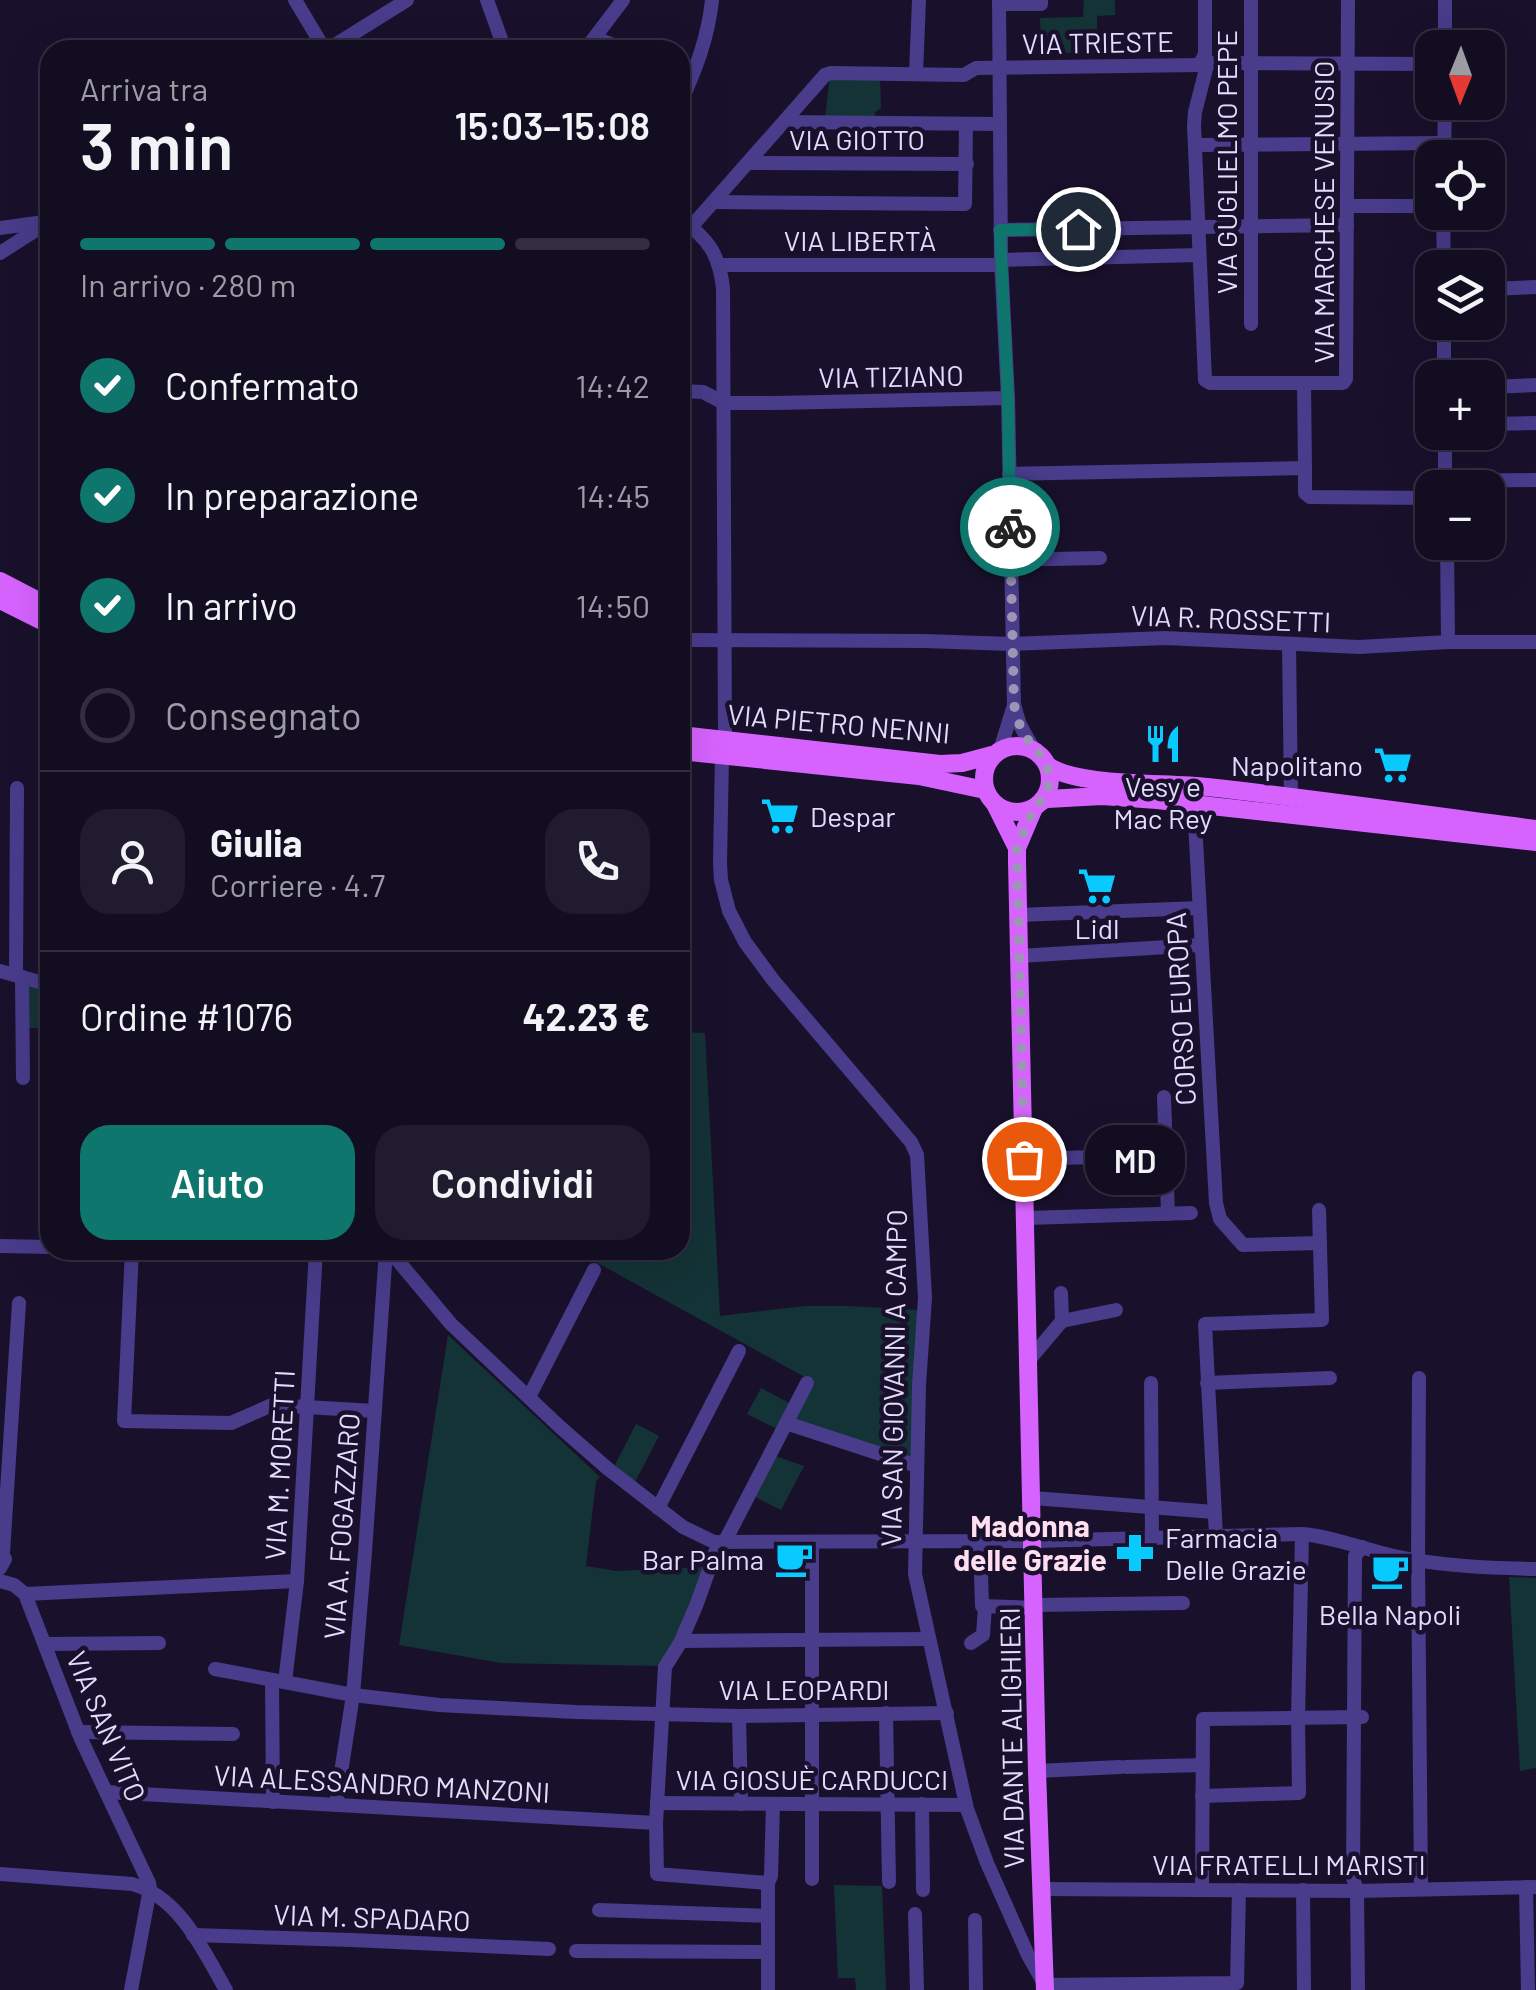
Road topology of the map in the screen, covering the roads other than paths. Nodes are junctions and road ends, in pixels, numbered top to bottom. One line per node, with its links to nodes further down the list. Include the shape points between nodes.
1 (295, 0): 15 (street)
2 (408, 0): 13 (street)
3 (488, 0): 17 (street)
4 (623, 0): 18 (street)
5 (712, 0): 25 (street)
6 (919, 0): 24 (street)
7 (1041, 0): 12 (street)
8 (1205, 0): 22 (street, VIA TRIESTE)
9 (1251, 0): 19 (street, VIA GUGLIELMO PEPE)
10 (1348, 0): 20 (street, VIA MARCHESE VENUSIO)
11 (1445, 0): 14 (street)
12 (999, 2): 23 (street)
13 (386, 6): 16 (street)
14 (1445, 30)
15 (320, 40)
16 (340, 40)
17 (502, 40)
18 (593, 40)
19 (1252, 64): 20 (street); 22 (street); 30 (street, VIA GUGLIELMO PEPE)
20 (1349, 64): 21 (street); 29 (street, VIA MARCHESE VENUSIO)
21 (1415, 64)
22 (1206, 67): 23 (street, VIA TRIESTE); 31 (street)
23 (999, 68): 24 (street, VIA TRIESTE); 28 (street)
24 (916, 74): 26 (street, VIA TRIESTE, via 828,74)
25 (690, 80)
26 (784, 122): 27 (street); 33 (street, VIA TRIESTE)
27 (966, 124): 28 (street); 34 (street)
28 (999, 124): 46 (street)
29 (1348, 143): 30 (street); 32 (street); 36 (street, VIA MARCHESE VENUSIO)
30 (1251, 144): 31 (street); 44 (street, VIA GUGLIELMO PEPE)
31 (1195, 145): 43 (street)
32 (1415, 148)
33 (748, 163): 34 (street, VIA GIOTTO); 35 (street, VIA TRIESTE)
34 (966, 164): 35 (street, via 965,204)
35 (713, 202): 38 (street, VIA TRIESTE)
36 (1347, 206): 37 (street); 41 (street, VIA MARCHESE VENUSIO)
37 (1415, 206)
38 (690, 219)
39 (40, 222): 45 (street)
40 (690, 225): 50 (street, via 709,242)
41 (1347, 225): 44 (street); 54 (street, VIA MARCHESE VENUSIO, via 1346,379)
42 (40, 227): 47 (street)
43 (1200, 227): 44 (street); 46 (street); 54 (street, via 1206,381)
44 (1251, 227): 53 (street, VIA GUGLIELMO PEPE)
45 (0, 228)
46 (1000, 230): 49 (street)
47 (0, 253)
48 (1199, 256): 49 (street, VIA LIBERTÀ)
49 (1001, 262): 50 (street, VIA LIBERTÀ); 58 (street)
50 (719, 265): 59 (street, VIA SAN GIOVANNI A CAMPO)
51 (1536, 288): 52 (street)
52 (1505, 289)
53 (1251, 324)
54 (1304, 384): 62 (street)
55 (1536, 384): 56 (street)
56 (1505, 387)
57 (690, 391): 59 (street, VIA TIZIANO)
58 (1008, 398): 59 (street, VIA TIZIANO); 63 (street)
59 (724, 403): 74 (street, VIA SAN GIOVANNI A CAMPO)
60 (1536, 422): 61 (street)
61 (1505, 423)
62 (1305, 468): 63 (street); 66 (street, via 1310,497)
63 (1009, 474): 68 (street)
64 (1536, 480): 65 (street)
65 (1505, 481)
66 (1415, 498)
67 (1100, 558): 68 (street)
68 (1010, 560): 78 (street)
69 (1447, 560): 76 (street)
70 (0, 582): 72 (main road)
71 (0, 600): 73 (main road)
72 (40, 602)
73 (40, 620)
74 (724, 639): 75 (street, VIA R. ROSSETTI); 78 (street, VIA R. ROSSETTI); 82 (street, VIA SAN GIOVANNI A CAMPO)
75 (690, 640)
76 (1448, 642): 77 (street, VIA R. ROSSETTI); 79 (street, VIA R. ROSSETTI)
77 (1536, 642)
78 (1011, 644): 79 (street, VIA R. ROSSETTI, via 1166,638); 80 (street)
79 (1288, 645): 89 (street)
80 (1014, 705): 84 (street); 85 (street)
81 (690, 738): 82 (main road, VIA PIETRO NENNI)
82 (724, 748): 83 (main road, VIA PIETRO NENNI); 85 (main road, VIA PIETRO NENNI, via 940,764); 88 (main road, VIA PIETRO NENNI); 133 (street, VIA SAN GIOVANNI A CAMPO, via 721,880 728,911 773,980 917,1155 925,1284)
83 (690, 750)
84 (1034, 750): 85 (main road, via 1017,745); 86 (main road)
85 (996, 752): 88 (main road, via 984,772)
86 (1048, 766): 89 (main road, via 1099,780); 91 (main road, via 1050,784)
87 (17, 788): 100 (street)
88 (985, 790): 92 (main road)
89 (1291, 798): 93 (main road)
90 (1194, 804): 91 (main road, via 1102,796); 94 (main road); 96 (street, CORSO EUROPA)
91 (1038, 805): 92 (main road, via 1015,812); 95 (main road)
92 (996, 806): 95 (main road)
93 (1536, 830)
94 (1536, 842)
95 (1017, 848): 97 (main road, VIA DANTE ALIGHIERI)
96 (1198, 908): 97 (street); 98 (street, CORSO EUROPA)
97 (1018, 916): 99 (main road, VIA DANTE ALIGHIERI)
98 (1200, 945): 99 (street); 110 (street, CORSO EUROPA, via 1220,1219 1243,1244)
99 (1018, 956): 105 (main road, VIA DANTE ALIGHIERI)
100 (13, 974): 101 (street); 102 (street)
101 (40, 982)
102 (23, 1078)
103 (1164, 1097): 104 (street)
104 (1166, 1155): 105 (street); 108 (street)
105 (1024, 1159): 109 (main road, VIA DANTE ALIGHIERI)
106 (1319, 1210): 110 (street)
107 (1190, 1213): 108 (street)
108 (1168, 1214): 109 (street)
109 (1026, 1218): 123 (main road, VIA DANTE ALIGHIERI)
110 (1320, 1243): 126 (street, via 1322,1320 1205,1324)
111 (0, 1246): 112 (street)
112 (40, 1246)
113 (132, 1260): 130 (street, via 124,1421 232,1423 272,1404)
114 (315, 1260): 130 (street, VIA M. MORETTI)
115 (387, 1260): 131 (street, VIA A. FOGAZZARO)
116 (397, 1260): 129 (street)
117 (594, 1270): 129 (street)
118 (1061, 1293): 121 (street)
119 (19, 1303): 147 (street)
120 (1116, 1310): 121 (street)
121 (1062, 1321): 123 (street)
122 (740, 1351): 135 (street)
123 (1029, 1362): 134 (main road, VIA DANTE ALIGHIERI)
124 (1330, 1378): 126 (street)
125 (1420, 1378): 148 (street)
126 (1206, 1382): 137 (street)
127 (807, 1383): 132 (street)
128 (1151, 1383): 136 (street)
129 (530, 1397): 135 (street)
130 (307, 1405): 131 (street); 150 (street, VIA M. MORETTI)
131 (374, 1411): 163 (street, VIA A. FOGAZZARO)
132 (786, 1423): 133 (street); 144 (street)
133 (917, 1466): 142 (street, VIA SAN GIOVANNI A CAMPO)
134 (1032, 1498): 136 (street); 141 (main road, VIA DANTE ALIGHIERI)
135 (658, 1508): 144 (street, via 693,1534)
136 (1152, 1508): 137 (street); 140 (street)
137 (1214, 1512): 139 (street)
138 (1302, 1534): 139 (street); 146 (street); 170 (street)
139 (1216, 1536): 140 (street)
140 (1152, 1538): 141 (street)
141 (1034, 1541): 143 (street); 153 (main road, VIA DANTE ALIGHIERI)
142 (914, 1542): 143 (street); 145 (street); 155 (street, VIA SAN GIOVANNI A CAMPO)
143 (980, 1542): 154 (street)
144 (722, 1543): 145 (street); 156 (street)
145 (812, 1543): 157 (street)
146 (1362, 1547): 148 (street); 169 (street)
147 (2, 1557): 151 (street, VIA SAN VITO)
148 (1418, 1560): 149 (street); 194 (street)
149 (1536, 1570)
150 (297, 1581): 151 (street); 162 (street, VIA M. MORETTI)
151 (13, 1587): 160 (street, VIA SAN VITO)
152 (1183, 1603): 153 (street)
153 (1035, 1607): 154 (street); 174 (main road, VIA DANTE ALIGHIERI)
154 (985, 1608): 158 (street, via 983,1635)
155 (929, 1638): 157 (street); 165 (street, VIA SAN GIOVANNI A CAMPO)
156 (681, 1640): 157 (street); 164 (street, via 665,1667)
157 (812, 1640): 167 (street)
158 (971, 1642)
159 (159, 1643): 160 (street)
160 (46, 1644): 171 (street, VIA SAN VITO)
161 (216, 1670): 162 (street, VIA LEOPARDI)
162 (279, 1681): 163 (street, VIA LEOPARDI); 177 (street, VIA M. MORETTI)
163 (353, 1695): 164 (street, VIA LEOPARDI); 184 (street, VIA A. FOGAZZARO)
164 (662, 1713): 168 (street, VIA LEOPARDI); 178 (street)
165 (947, 1713): 166 (street, VIA LEOPARDI); 185 (street, VIA SAN GIOVANNI A CAMPO)
166 (886, 1714): 167 (street, VIA LEOPARDI); 182 (street)
167 (812, 1715): 168 (street, VIA LEOPARDI); 181 (street)
168 (739, 1716): 179 (street)
169 (1358, 1717): 170 (street); 199 (street)
170 (1298, 1718): 173 (street, via 1203,1719); 176 (street, via 1299,1793)
171 (78, 1732): 172 (street); 175 (street, VIA SAN VITO)
172 (233, 1734)
173 (1203, 1765): 174 (street); 176 (street)
174 (1038, 1772): 192 (main road, VIA DANTE ALIGHIERI)
175 (106, 1792): 177 (street, VIA ALESSANDRO MANZONI); 193 (street, VIA SAN VITO)
176 (1202, 1796): 196 (street)
177 (274, 1802): 184 (street, VIA ALESSANDRO MANZONI)
178 (657, 1804): 179 (street, VIA GIOSUÈ CARDUCCI); 186 (street)
179 (741, 1804): 180 (street, VIA GIOSUÈ CARDUCCI)
180 (773, 1804): 181 (street, VIA GIOSUÈ CARDUCCI); 190 (street)
181 (812, 1804): 182 (street, VIA GIOSUÈ CARDUCCI); 188 (street)
182 (888, 1804): 183 (street, VIA GIOSUÈ CARDUCCI); 189 (street)
183 (922, 1804): 185 (street, VIA GIOSUÈ CARDUCCI); 195 (street)
184 (336, 1805): 186 (street, VIA ALESSANDRO MANZONI)
185 (966, 1805): 208 (street, VIA SAN GIOVANNI A CAMPO)
186 (656, 1823): 190 (street, via 657,1874)
187 (0, 1874): 193 (street)
188 (812, 1878)
189 (889, 1882)
190 (768, 1883): 202 (street)
191 (1531, 1887): 194 (street, VIA FRATELLI MARISTI); 217 (street)
192 (1042, 1888): 196 (street, VIA FRATELLI MARISTI); 208 (main road, VIA DANTE ALIGHIERI)
193 (150, 1889): 204 (street); 210 (street)
194 (1421, 1889): 199 (street, VIA FRATELLI MARISTI)
195 (923, 1890)
196 (1202, 1890): 197 (street, VIA FRATELLI MARISTI)
197 (1239, 1890): 198 (street, VIA FRATELLI MARISTI); 209 (street, via 1237,1982)
198 (1303, 1890): 199 (street, VIA FRATELLI MARISTI); 215 (street)
199 (1357, 1891): 216 (street)
200 (599, 1910): 202 (street)
201 (915, 1914): 213 (street)
202 (768, 1916): 207 (street)
203 (976, 1920): 214 (street)
204 (193, 1936): 205 (street, VIA M. SPADARO); 211 (street)
205 (549, 1949)
206 (576, 1952): 207 (street)
207 (766, 1952): 212 (street)
208 (1045, 1987): 209 (street)
209 (1166, 1987)
210 (131, 1990)
211 (226, 1990)
212 (768, 1990)
213 (917, 1990)
214 (976, 1990)
215 (1304, 1990)
216 (1358, 1990)
217 (1528, 1990)

